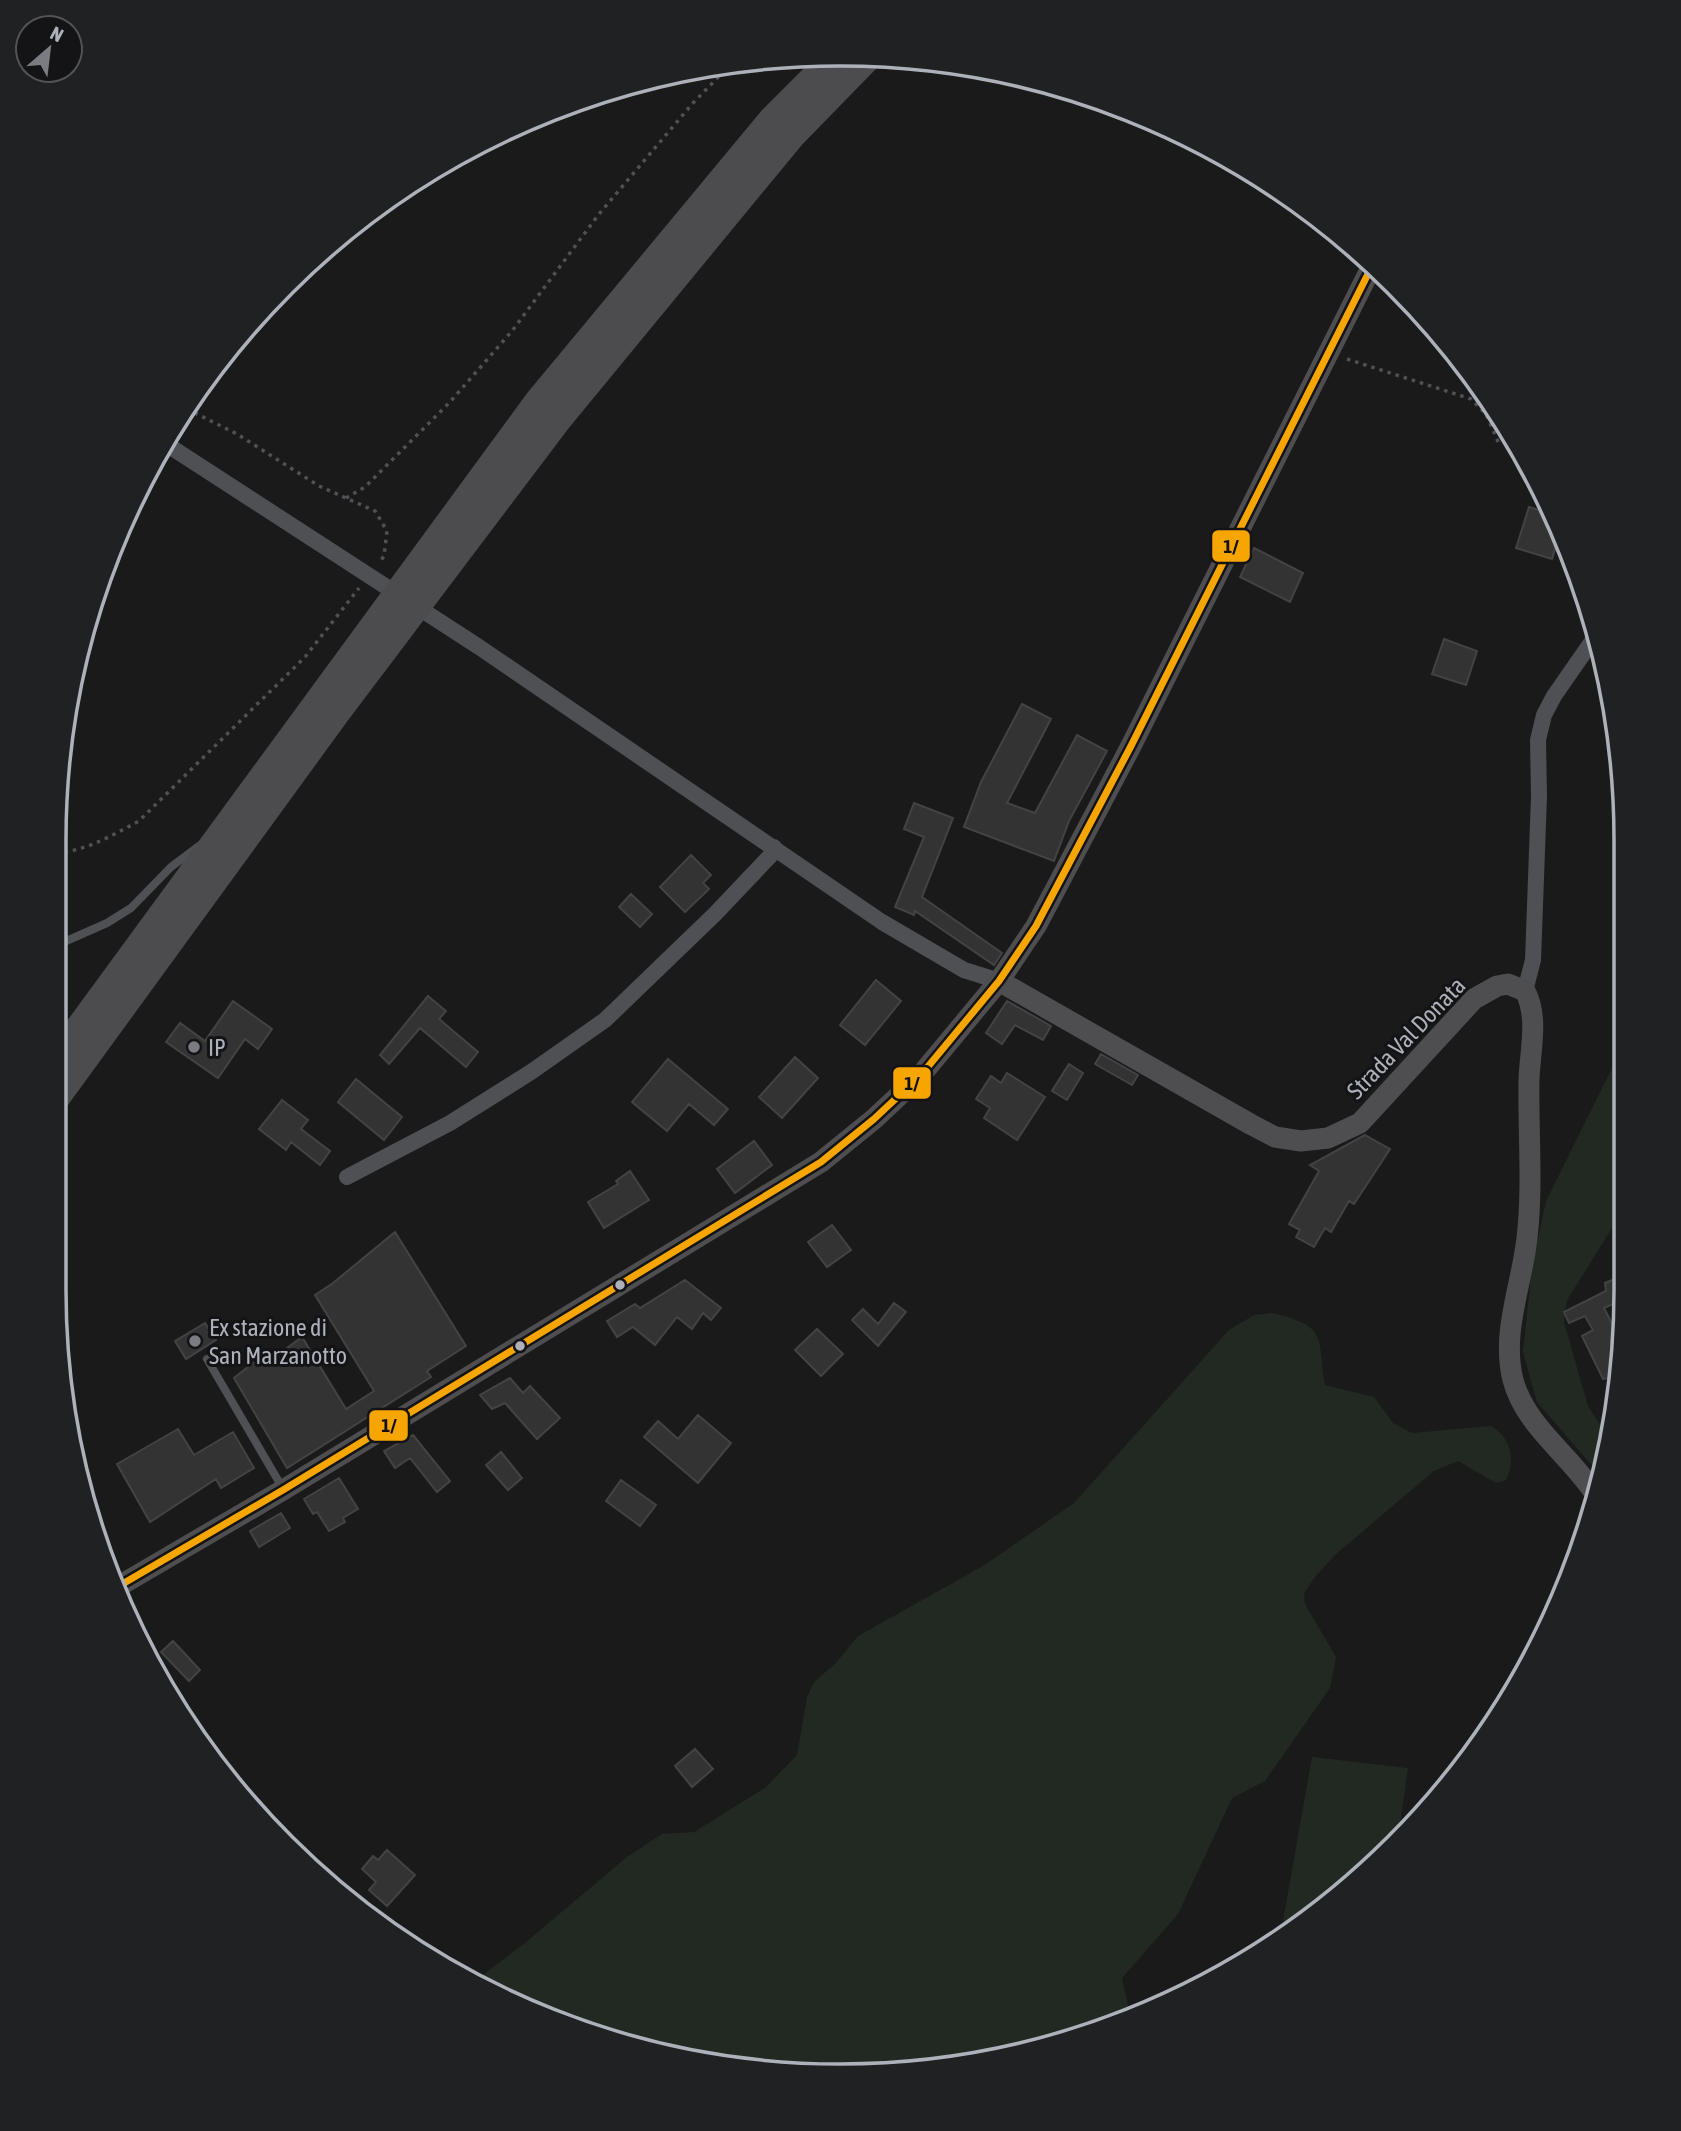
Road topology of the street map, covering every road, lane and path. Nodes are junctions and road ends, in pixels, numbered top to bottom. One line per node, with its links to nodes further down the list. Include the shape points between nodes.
1 (825, 67): 13 (highway, via 772,120 538,402)
2 (859, 67): 20 (highway, via 791,136 558,419 336,713)
3 (719, 76): 9 (path, via 599,214 512,331 450,402 365,487)
4 (1368, 275): 5 (main road)
5 (1329, 350): 7 (path, via 1358,364 1471,399 1486,414); 17 (main road, via 1087,831 1036,926)
6 (195, 413): 9 (path)
7 (1500, 446)
8 (173, 448): 14 (street, via 357,566)
9 (346, 498): 10 (path, via 375,511 387,531 384,556)
10 (376, 566)
11 (360, 586): 15 (path, via 305,657 139,821)
12 (1589, 645): 18 (street, via 1554,696 1538,740 1533,960)
13 (229, 822): 16 (lane, via 171,867 131,908); 19 (highway)
14 (774, 847): 17 (street, via 883,922 964,970); 21 (street, via 715,914 605,1020 450,1123)
15 (66, 852)
16 (66, 941)
17 (999, 981): 18 (main road, Strada Val Donata, via 1252,1125 1275,1137 1301,1141 1328,1138 1360,1123 1485,991 1508,984); 24 (main road, via 921,1075 821,1162)
18 (1525, 991): 23 (main road, via 1532,1008 1531,1189 1527,1241 1508,1344 1513,1381 1530,1415)
19 (66, 1046)
20 (66, 1084)
21 (347, 1177)
22 (207, 1359): 24 (lane)
23 (1589, 1486)
24 (284, 1490): 25 (main road)
25 (124, 1583)

